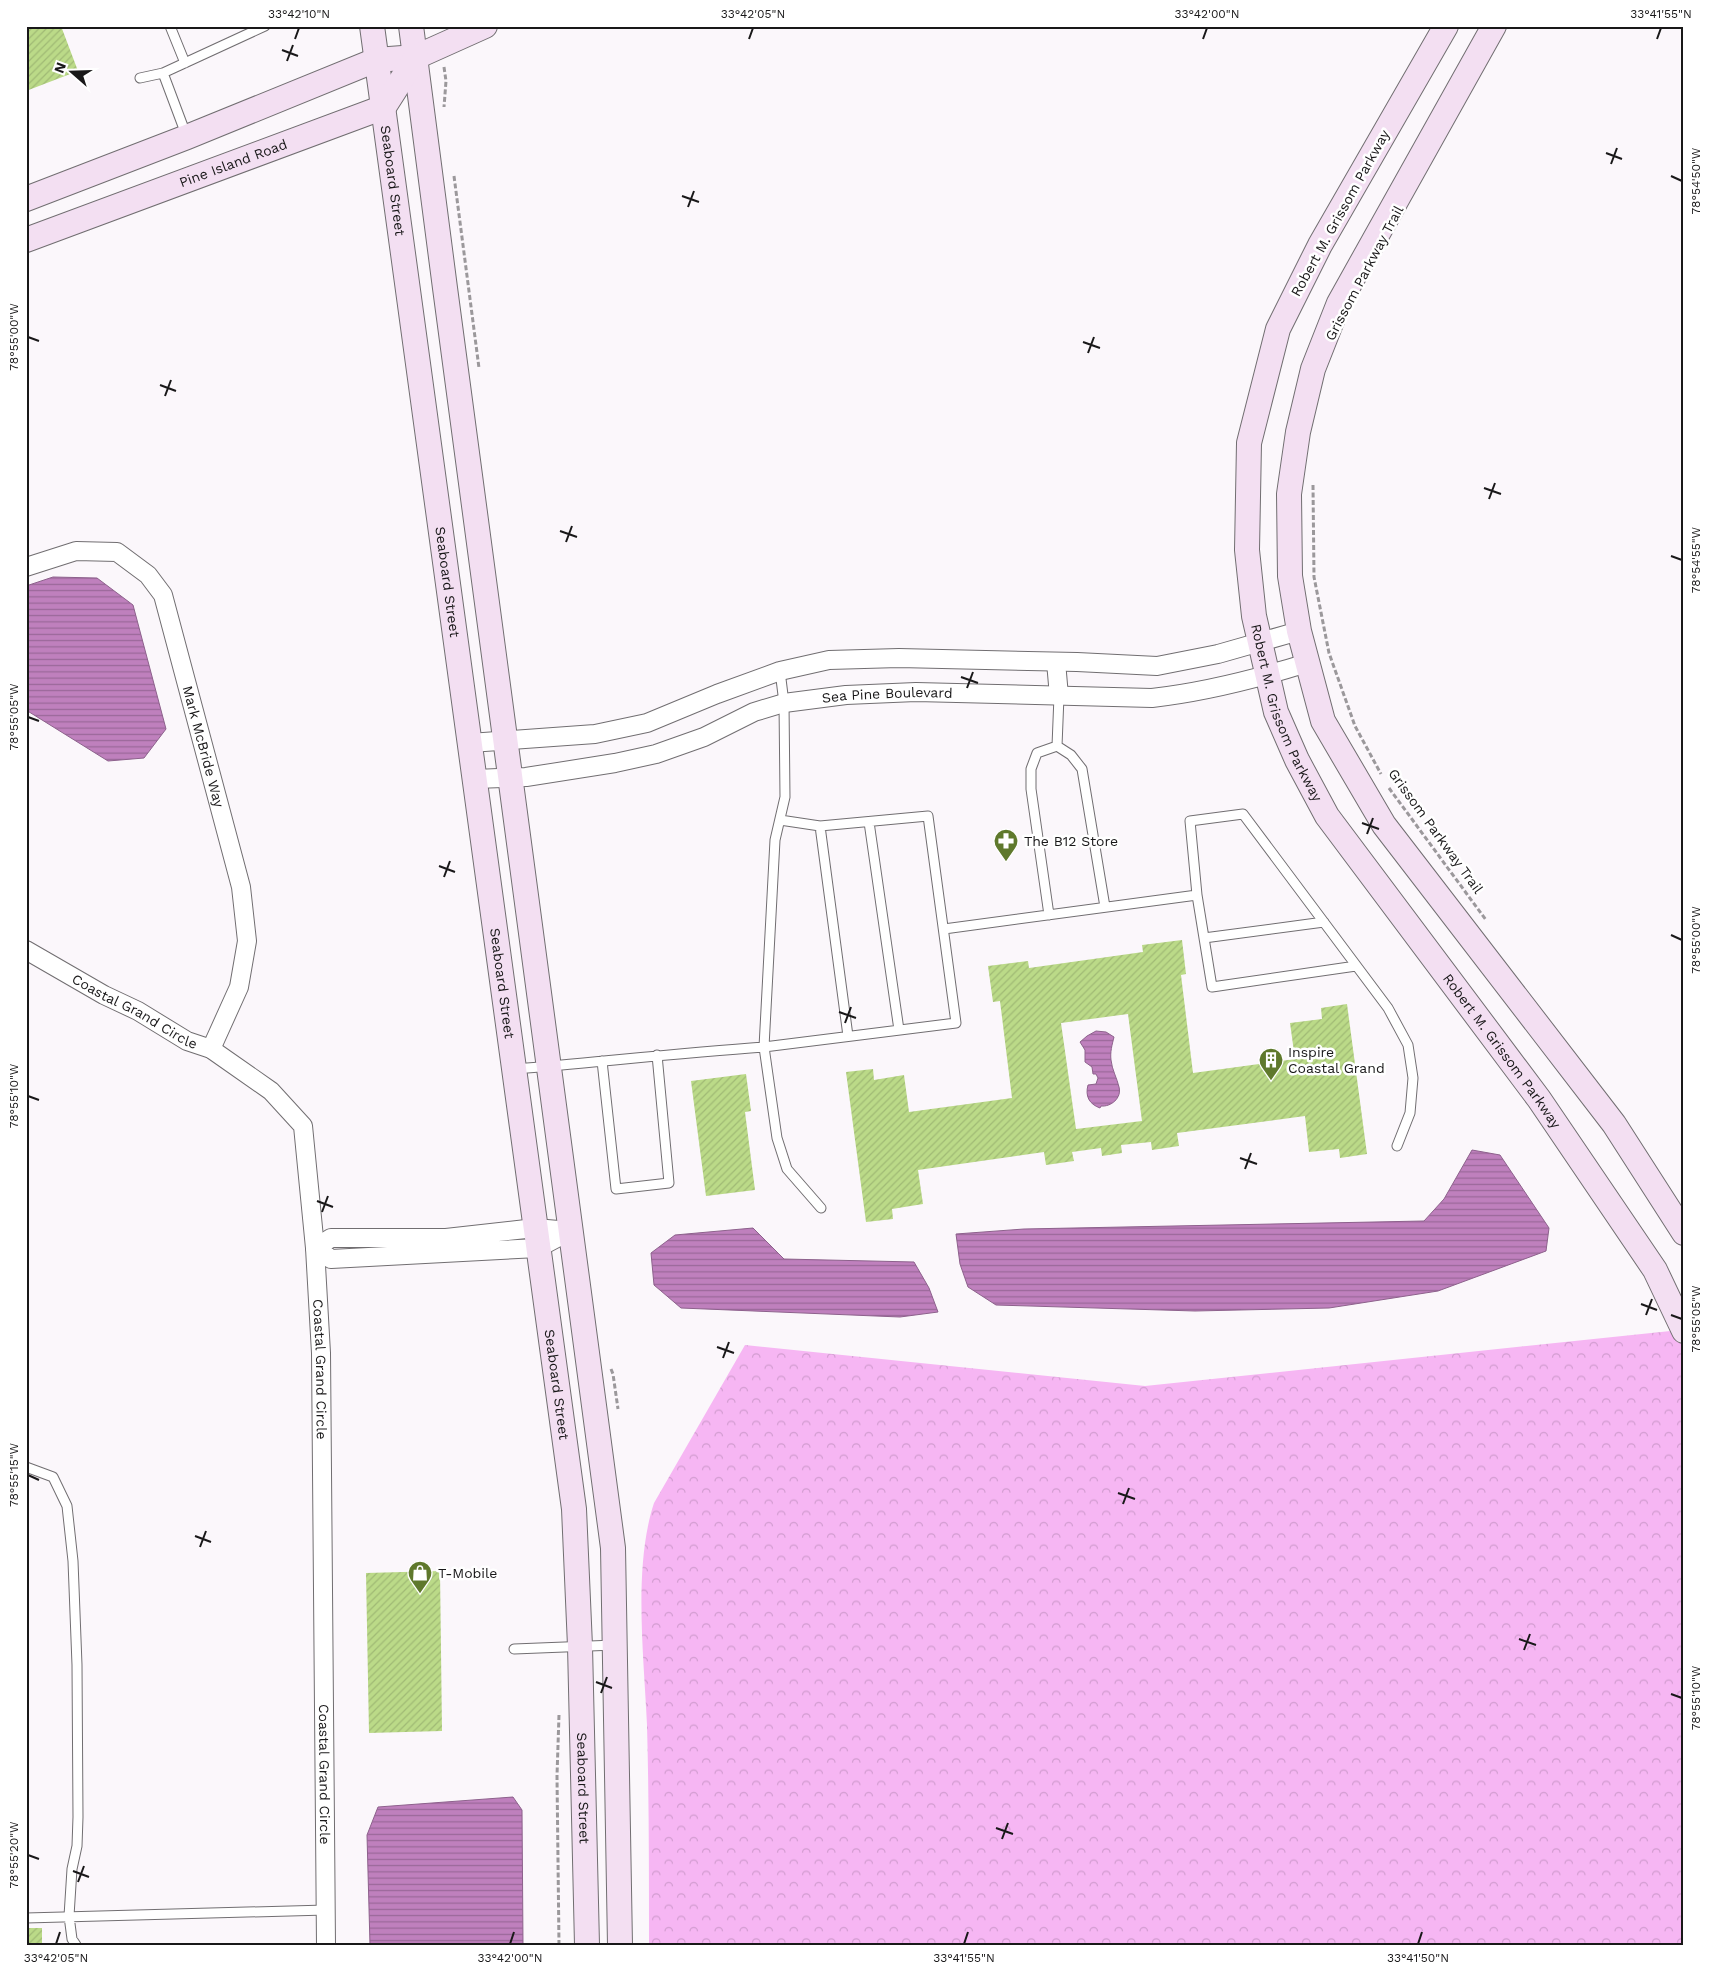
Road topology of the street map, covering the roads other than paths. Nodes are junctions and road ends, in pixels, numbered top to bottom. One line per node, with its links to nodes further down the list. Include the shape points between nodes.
1 (170, 26): 10 (lane)
2 (265, 26): 10 (lane)
3 (372, 26): 9 (street, Seaboard Street)
4 (411, 26): 8 (street)
5 (485, 26): 8 (street)
6 (1446, 26): 19 (street, Robert M. Grissom Parkway, via 1320,244 1278,329 1249,443 1247,550)
7 (1494, 26): 18 (street, via 1339,303 1313,369 1298,432 1289,494 1290,576)
8 (416, 57): 9 (street); 13 (street); 26 (street)
9 (376, 60): 13 (street, Seaboard Street); 14 (street)
10 (185, 63): 11 (lane)
11 (163, 73): 12 (lane); 14 (lane)
12 (140, 78)
13 (384, 107): 16 (street, Pine Island Road); 27 (street, Seaboard Street)
14 (188, 137): 15 (street)
15 (26, 199)
16 (26, 240)
17 (26, 567): 45 (street, Mark McBride Way, via 76,552 117,552 148,575 163,595 241,887 247,941 238,987)
18 (1299, 631): 19 (street); 21 (street)
19 (1260, 642): 20 (street, via 1157,666); 23 (street, Robert M. Grissom Parkway)
20 (1056, 662): 22 (street, via 899,658 829,660); 24 (street)
21 (1307, 663): 23 (street, Sea Pine Boulevard); 53 (street, via 1323,721 1384,825 1614,1124)
22 (780, 671): 25 (lane); 26 (street, via 647,723 596,734)
23 (1267, 676): 24 (street, Sea Pine Boulevard, via 1191,694 1152,698); 56 (street, Robert M. Grissom Parkway, via 1276,712 1328,816 1539,1099 1655,1270)
24 (1059, 696): 25 (street, Sea Pine Boulevard, via 916,692 846,694); 28 (lane)
25 (784, 703): 29 (street, Sea Pine Boulevard, via 754,712 704,737 656,754 615,764); 31 (lane, via 786,797)
26 (505, 740): 27 (street); 29 (street)
27 (470, 743): 30 (street, Seaboard Street)
28 (1057, 746): 35 (lane, via 1071,755 1082,769); 36 (lane, via 1037,753 1031,769)
29 (510, 778): 30 (street, Sea Pine Boulevard); 48 (street)
30 (474, 779): 49 (street, Seaboard Street)
31 (780, 820): 33 (lane); 44 (lane, via 775,840)
32 (869, 822): 33 (lane); 38 (lane, via 928,816); 42 (lane)
33 (820, 826): 43 (lane)
34 (1197, 895): 35 (lane); 37 (lane, via 1190,821 1242,814); 39 (lane)
35 (1105, 908): 36 (lane)
36 (1049, 915): 38 (lane)
37 (1324, 922): 39 (lane); 41 (lane)
38 (944, 929): 42 (lane, via 956,1023)
39 (1204, 938): 41 (lane, via 1212,987)
40 (26, 950): 45 (street, Coastal Grand Circle, via 187,1041)
41 (1356, 966): 50 (lane, via 1388,1008 1408,1044 1413,1078 1410,1113)
42 (899, 1030): 43 (lane)
43 (848, 1036): 44 (lane)
44 (764, 1047): 46 (lane); 51 (lane, via 777,1138 787,1169)
45 (211, 1048): 55 (street, Coastal Grand Circle, via 272,1091 303,1126)
46 (657, 1055): 47 (lane); 47 (lane, via 669,1183 616,1189)
47 (602, 1061): 48 (lane)
48 (548, 1066): 49 (lane); 52 (street)
49 (514, 1069): 54 (street, Seaboard Street)
50 (1397, 1146)
51 (821, 1208)
52 (570, 1231): 54 (street); 58 (street, via 612,1539)
53 (1684, 1233)
54 (537, 1238): 55 (street, via 331,1238); 59 (street, Seaboard Street, via 574,1509)
55 (315, 1248): 61 (street, Coastal Grand Circle, via 321,1353)
56 (1684, 1331)
57 (26, 1468): 62 (lane, via 52,1477 67,1506 73,1561 78,1836 72,1869)
58 (615, 1645): 59 (lane); 67 (street)
59 (580, 1646): 60 (lane); 66 (street, Seaboard Street)
60 (514, 1649)
61 (326, 1910): 62 (lane); 65 (street, Coastal Grand Circle)
62 (70, 1916): 63 (lane); 64 (lane, via 72,1939)
63 (26, 1918)
64 (76, 1945)
65 (326, 1945)
66 (587, 1945)
67 (620, 1945)

